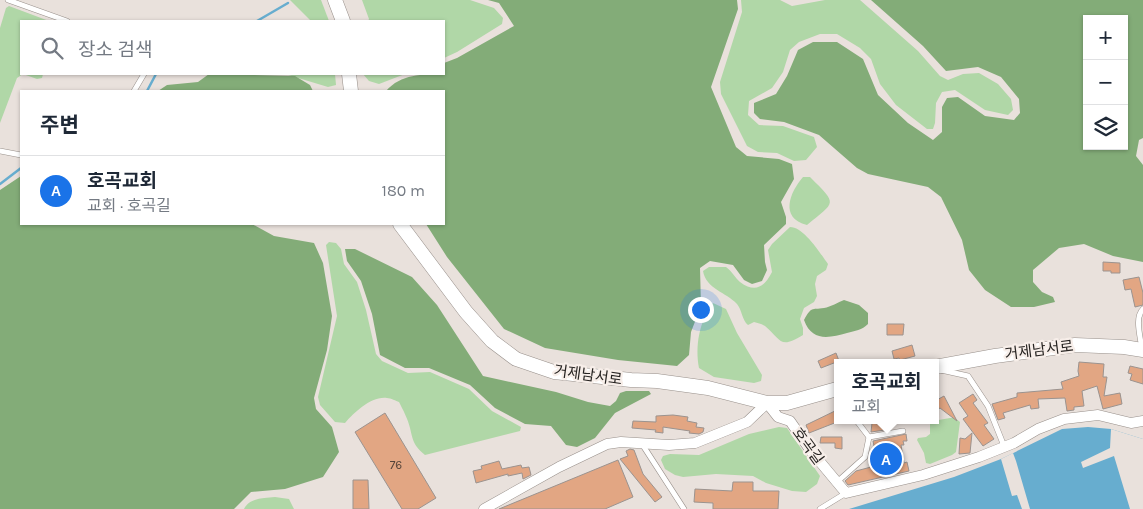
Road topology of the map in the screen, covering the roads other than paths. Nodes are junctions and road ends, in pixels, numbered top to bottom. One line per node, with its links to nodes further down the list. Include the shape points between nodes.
1 (8, 0): 3 (lane)
2 (335, 0): 4 (main road)
3 (64, 20)
4 (343, 20)
5 (143, 75): 7 (lane)
6 (349, 75): 8 (main road)
7 (135, 90)
8 (351, 90)
9 (0, 150): 10 (lane)
10 (20, 156)
11 (401, 225): 17 (main road, 거제남서로, via 466,312 492,341 516,359 554,372 708,388)
12 (1143, 310): 13 (lane, via 1138,321)
13 (1142, 350): 14 (main road, 거제남서로, via 1075,345)
14 (939, 367)
15 (939, 369): 25 (lane, via 968,376 988,406)
16 (834, 390): 17 (main road, 거제남서로, via 787,403)
17 (767, 403): 24 (street, via 747,422 711,438 695,443); 26 (street, 호곡길, via 778,417 790,421)
18 (1143, 421): 19 (street)
19 (1131, 423): 21 (street); 25 (street, via 1098,415 1064,419)
20 (859, 424): 23 (lane)
21 (1143, 430)
22 (903, 431): 23 (lane)
23 (869, 438): 26 (lane, via 866,458)
24 (642, 444): 28 (street, via 607,444); 29 (lane)
25 (1004, 446): 27 (street, via 924,475)
26 (836, 482): 27 (street, 호곡길)
27 (846, 493): 30 (lane)
28 (484, 509)
29 (684, 509)
30 (820, 509)

